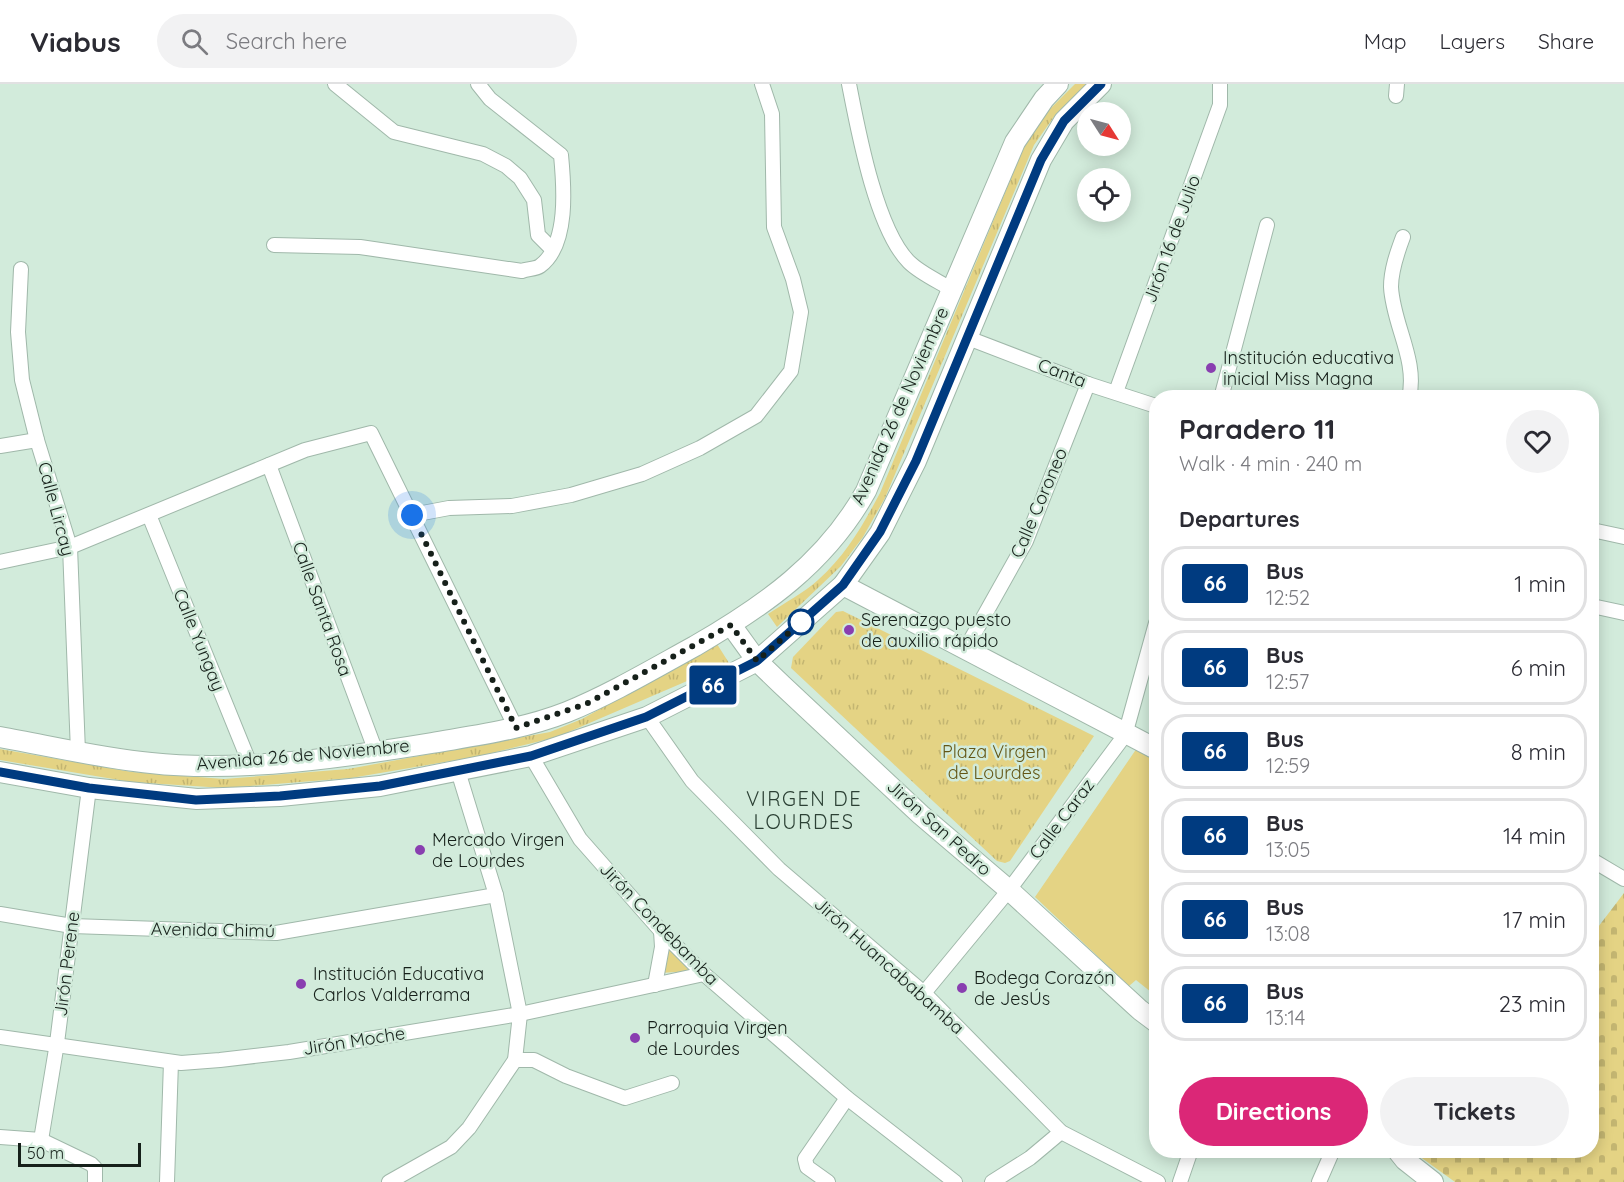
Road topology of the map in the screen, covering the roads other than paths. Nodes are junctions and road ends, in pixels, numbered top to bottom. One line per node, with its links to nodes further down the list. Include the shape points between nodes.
1 (335, 84): 11 (street, via 394,132 483,154 506,166 520,178 534,200 538,235)
2 (478, 84): 11 (street, via 490,99 561,155 565,195 562,225)
3 (762, 84): 24 (street, via 772,114 774,227 801,312 791,370 756,416 700,448 642,474 571,495 512,506 449,508)
4 (1058, 84): 13 (main road, Avenida 26 de Noviembre, via 1015,142)
5 (1101, 84): 14 (main road, Avenida 26 de Noviembre, via 1064,121 1041,160)
6 (1220, 84): 18 (street, Jirón 16 de Julio, via 1220,105)
7 (850, 85): 13 (street, via 864,155 889,231 909,262)
8 (1267, 225): 16 (street)
9 (1403, 237): 17 (street, via 1391,286 1413,383)
10 (274, 245): 11 (street, via 360,247 522,270 539,267)
11 (552, 249)
12 (21, 269): 20 (street, Calle Lircay, via 18,332 22,380)
13 (951, 289): 32 (main road, Avenida 26 de Noviembre, via 854,513 810,566)
14 (968, 338): 15 (street, Canta); 29 (main road, Avenida 26 de Noviembre, via 916,461 880,532)
15 (1088, 384): 18 (street, Canta); 34 (street, Calle Coroneo, via 1026,541)
16 (1223, 390)
17 (1411, 390)
18 (1116, 392): 19 (street, Canta)
19 (1149, 404)
20 (37, 440): 21 (street); 27 (street, Calle Lircay)
21 (0, 446)
22 (269, 465): 23 (street); 24 (street, via 305,450 371,433); 42 (street, Calle Santa Rosa)
23 (149, 515): 27 (street); 44 (street, Calle Yungay)
24 (412, 515): 37 (street)
25 (1599, 532): 26 (street)
26 (1624, 537)
27 (70, 548): 28 (street); 41 (street, Calle Lircay)
28 (0, 562)
29 (843, 585): 34 (main road); 35 (main road, Avenida 26 de Noviembre)
30 (1599, 608): 31 (street)
31 (1624, 613)
32 (731, 625): 35 (main road, Jirón San Pedro); 37 (main road, Avenida 26 de Noviembre, via 586,704)
33 (1149, 648): 38 (street, Calle Caraz)
34 (965, 650): 38 (main road)
35 (757, 661): 36 (main road, Avenida 26 de Noviembre); 50 (main road, Jirón San Pedro, via 921,815)
36 (646, 717): 43 (main road, Avenida 26 de Noviembre); 57 (street, Jirón Huancababamba, via 692,781 779,868)
37 (516, 728): 42 (main road, Avenida 26 de Noviembre)
38 (1125, 735): 40 (main road); 50 (street, Calle Caraz)
39 (0, 737): 41 (main road, Avenida 26 de Noviembre)
40 (1149, 746)
41 (78, 752): 44 (main road, Avenida 26 de Noviembre, via 151,763)
42 (376, 752): 44 (main road, Avenida 26 de Noviembre)
43 (531, 756): 45 (main road, Avenida 26 de Noviembre); 54 (street, Jirón Condebamba, via 580,839)
44 (250, 764)
45 (458, 771): 47 (main road, Avenida 26 de Noviembre, via 380,786 196,800); 51 (street)
46 (0, 772): 47 (main road, Avenida 26 de Noviembre)
47 (89, 788): 53 (street, Jirón Perene)
48 (1599, 864): 49 (street)
49 (1624, 879)
50 (1009, 890): 57 (street, Calle Caraz); 59 (main road, Jirón San Pedro)
51 (496, 895): 53 (street, Avenida Chimú, via 276,933); 58 (street)
52 (0, 914): 53 (street, Avenida Chimú)
53 (72, 926): 61 (street, Jirón Perene)
54 (661, 931): 55 (street, Jirón Condebamba); 56 (street)
55 (704, 974): 56 (street, Jirón Moche); 65 (street, Jirón Condebamba)
56 (655, 985): 58 (street, Jirón Moche)
57 (924, 993): 66 (street, Jirón Huancababamba)
58 (520, 1014): 62 (street); 63 (street, Jirón Moche, via 289,1052)
59 (1149, 1017)
60 (0, 1037): 61 (street, Jirón Moche)
61 (57, 1043): 63 (street, Jirón Moche); 68 (street, Jirón Perene)
62 (515, 1060): 64 (street, via 534,1060 625,1098); 72 (street, via 469,1128 451,1147)
63 (171, 1062): 74 (street)
64 (672, 1083)
65 (847, 1098): 76 (street, via 805,1160 807,1167); 77 (street, Jirón Condebamba)
66 (1061, 1132): 78 (street); 79 (street, Jirón Huancababamba)
67 (0, 1137): 68 (street)
68 (41, 1140): 73 (street, via 92,1164)
69 (1188, 1158): 80 (street)
70 (1330, 1158): 81 (street)
71 (1403, 1158): 82 (main road)
72 (407, 1177): 75 (street)
73 (95, 1182)
74 (167, 1182)
75 (389, 1182)
76 (828, 1182)
77 (955, 1182)
78 (992, 1182)
79 (1158, 1182)
80 (1180, 1182)
81 (1319, 1182)
82 (1433, 1182)

